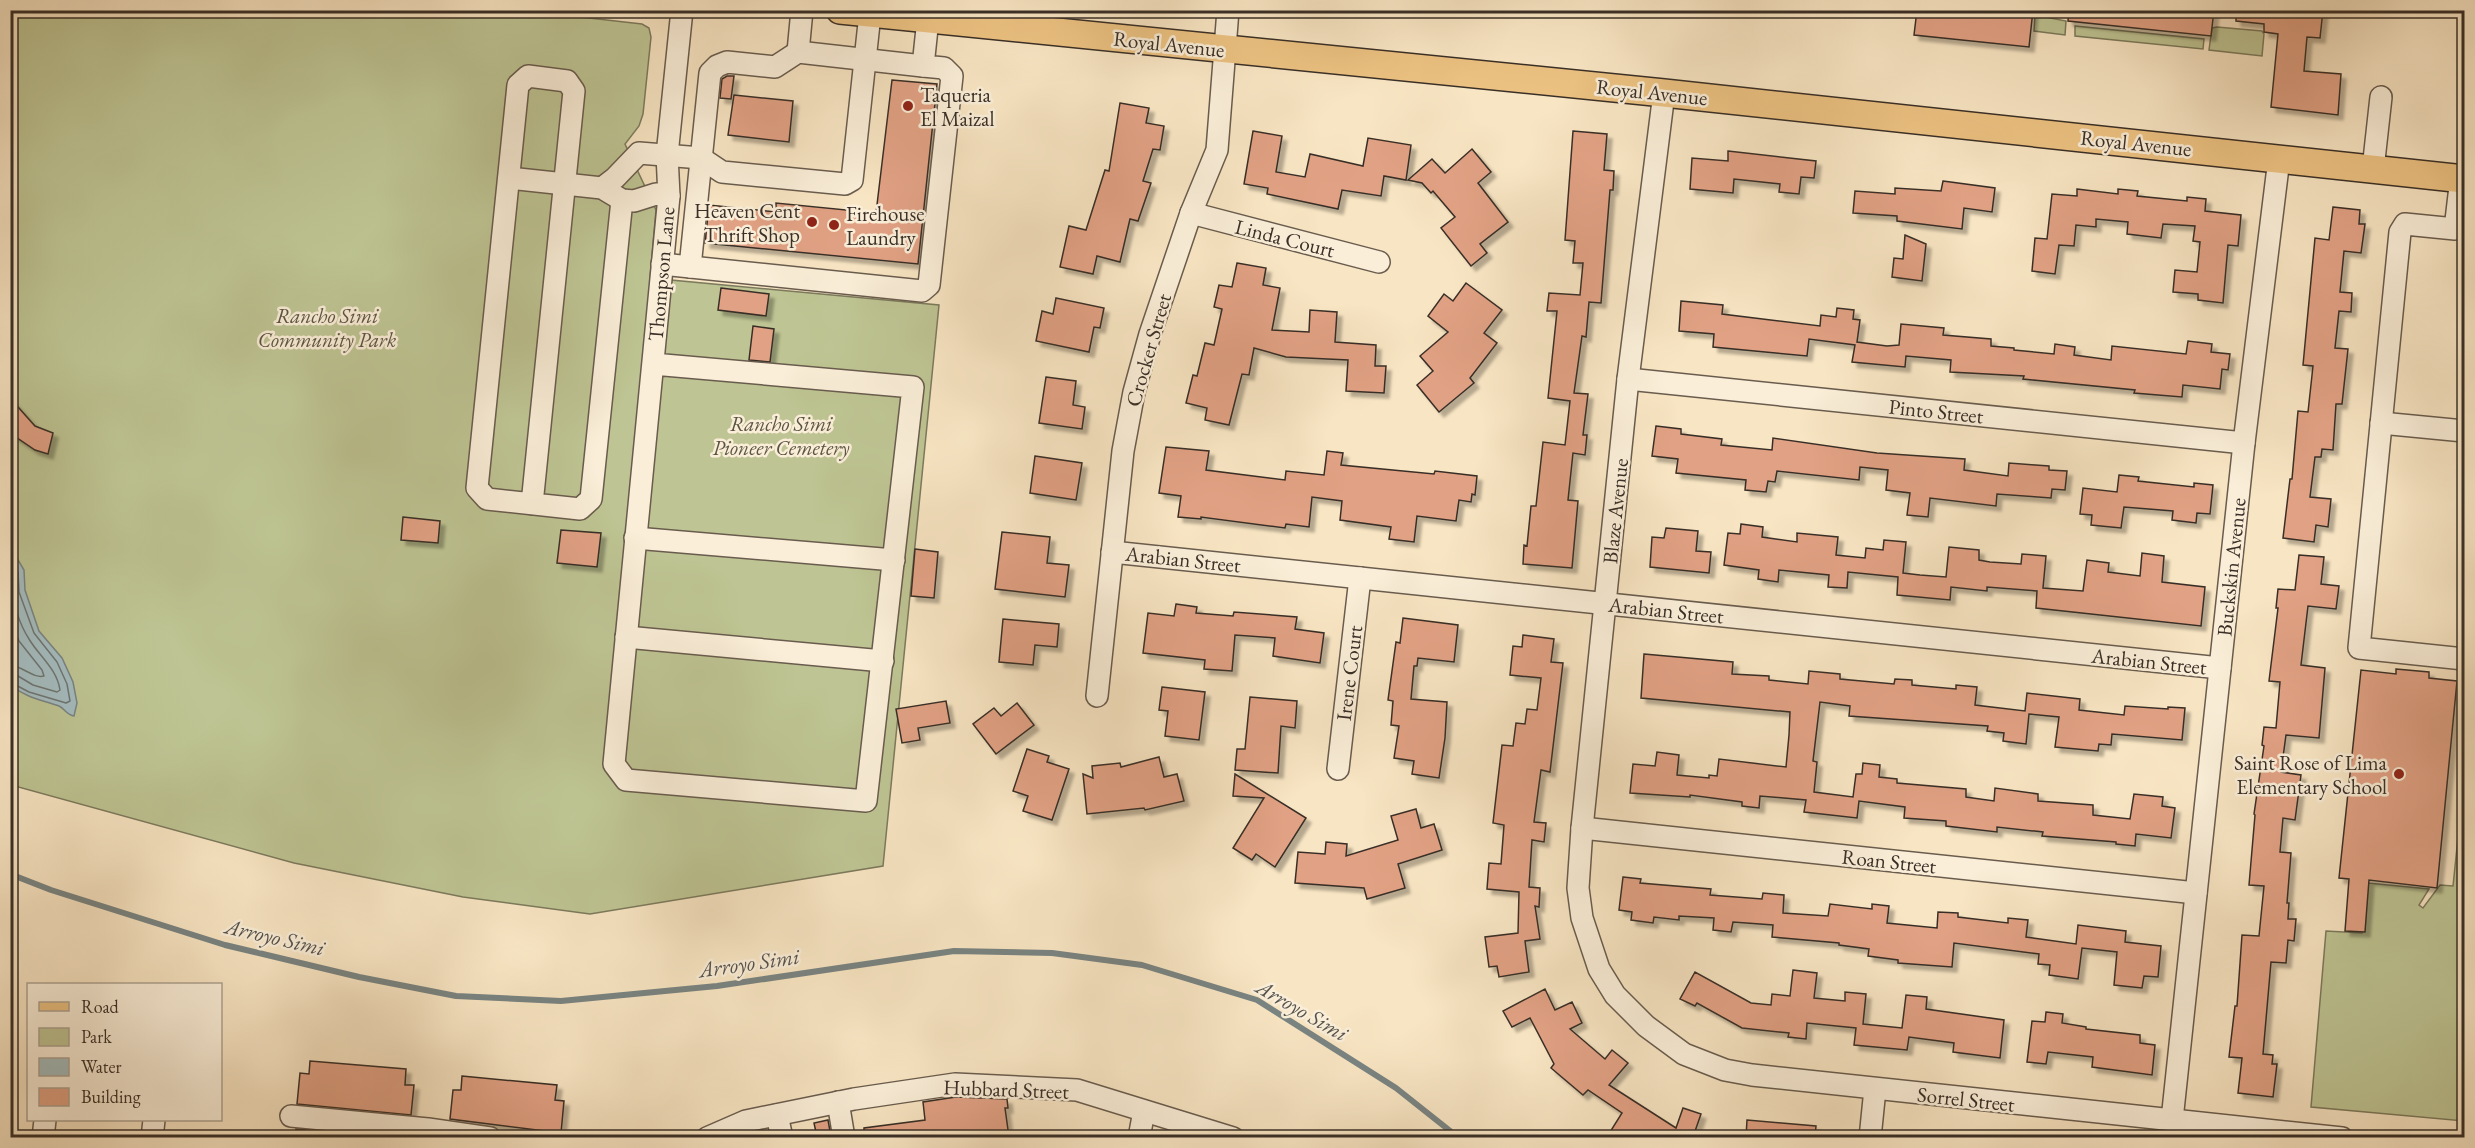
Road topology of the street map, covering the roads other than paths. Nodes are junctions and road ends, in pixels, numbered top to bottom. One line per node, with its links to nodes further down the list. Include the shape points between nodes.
1 (682, 10): 13 (street, Thompson Lane)
2 (802, 10): 8 (street)
3 (840, 10): 5 (main road, Royal Avenue)
4 (1228, 10): 7 (street, Crocker Street)
5 (870, 14): 6 (main road, Royal Avenue); 9 (street)
6 (928, 19): 7 (main road, Royal Avenue); 10 (street)
7 (1224, 50): 11 (main road, Royal Avenue); 23 (street, Crocker Street, via 1217,150)
8 (798, 52): 9 (street); 14 (street, via 775,67 727,62 710,73)
9 (865, 60): 10 (street); 14 (street, via 852,180 845,184 722,172)
10 (923, 66): 27 (street, via 944,68 952,76 929,285 922,291)
11 (1664, 93): 15 (main road, Royal Avenue); 29 (street, Blaze Avenue)
12 (2381, 97): 16 (street)
13 (667, 155): 14 (street); 20 (street, via 639,153); 21 (street, Thompson Lane)
14 (701, 158): 27 (street)
15 (2279, 159): 16 (main road, Royal Avenue); 32 (street, Buckskin Avenue)
16 (2373, 169): 18 (main road, Royal Avenue)
17 (509, 178): 19 (street); 19 (street, via 518,85 528,76 567,81 574,91); 33 (street, via 477,488 487,499)
18 (2463, 178): 24 (street)
19 (565, 184): 20 (street); 33 (street)
20 (602, 188): 22 (street)
21 (669, 196): 22 (street); 26 (street, Thompson Lane)
22 (622, 200): 33 (street, via 591,500 580,509)
23 (1191, 213): 25 (street, Linda Court); 35 (street, Crocker Street, via 1134,392)
24 (2460, 229): 30 (street, via 2405,224 2400,232)
25 (1379, 262)
26 (662, 264): 27 (street); 28 (street, Thompson Lane)
27 (690, 267)
28 (652, 364): 34 (street, Thompson Lane); 36 (street, via 913,387)
29 (1628, 379): 32 (street, Pinto Street); 38 (street, Blaze Avenue)
30 (2381, 423): 31 (street); 40 (street, via 2359,648)
31 (2464, 431)
32 (2244, 443): 42 (street, Buckskin Avenue)
33 (532, 504)
34 (635, 538): 36 (street); 39 (street, Thompson Lane)
35 (1112, 552): 37 (street, Arabian Street); 43 (street, Crocker Street)
36 (894, 560): 41 (street)
37 (1360, 578): 38 (street, Arabian Street); 44 (street, Irene Court)
38 (1605, 603): 42 (street, Arabian Street); 45 (street, Blaze Avenue)
39 (626, 637): 41 (street); 41 (street, Thompson Lane, via 614,764 626,780 866,801)
40 (2464, 659)
41 (883, 661)
42 (2220, 668): 46 (street, Buckskin Avenue)
43 (1097, 696)
44 (1338, 769)
45 (1582, 828): 46 (street, Roan Street); 47 (street, Blaze Avenue, via 1578,888 1582,918 1599,969)
46 (2196, 893): 53 (street, Buckskin Avenue)
47 (1615, 995): 48 (street, Sorrel Street, via 1646,1026 1684,1054 1725,1071)
48 (1875, 1089): 53 (street, Sorrel Street); 67 (street)
49 (838, 1102): 50 (street, Hubbard Street, via 955,1084 1077,1090); 51 (street, Hubbard Street); 64 (street)
50 (1144, 1111): 57 (street, Hubbard Street); 65 (street)
51 (777, 1115): 62 (street, Hubbard Street, via 746,1121); 63 (street)
52 (291, 1116): 56 (street)
53 (2172, 1120): 58 (street, Sorrel Street)
54 (45, 1121): 59 (street)
55 (154, 1121): 60 (street)
56 (427, 1133): 61 (street)
57 (1198, 1133): 66 (street, Hubbard Street)
58 (2298, 1135): 68 (street, Sorrel Street)
59 (43, 1137)
60 (152, 1137)
61 (490, 1137)
62 (707, 1137)
63 (782, 1137)
64 (844, 1137)
65 (1139, 1137)
66 (1233, 1137)
67 (1870, 1137)
68 (2342, 1137)

